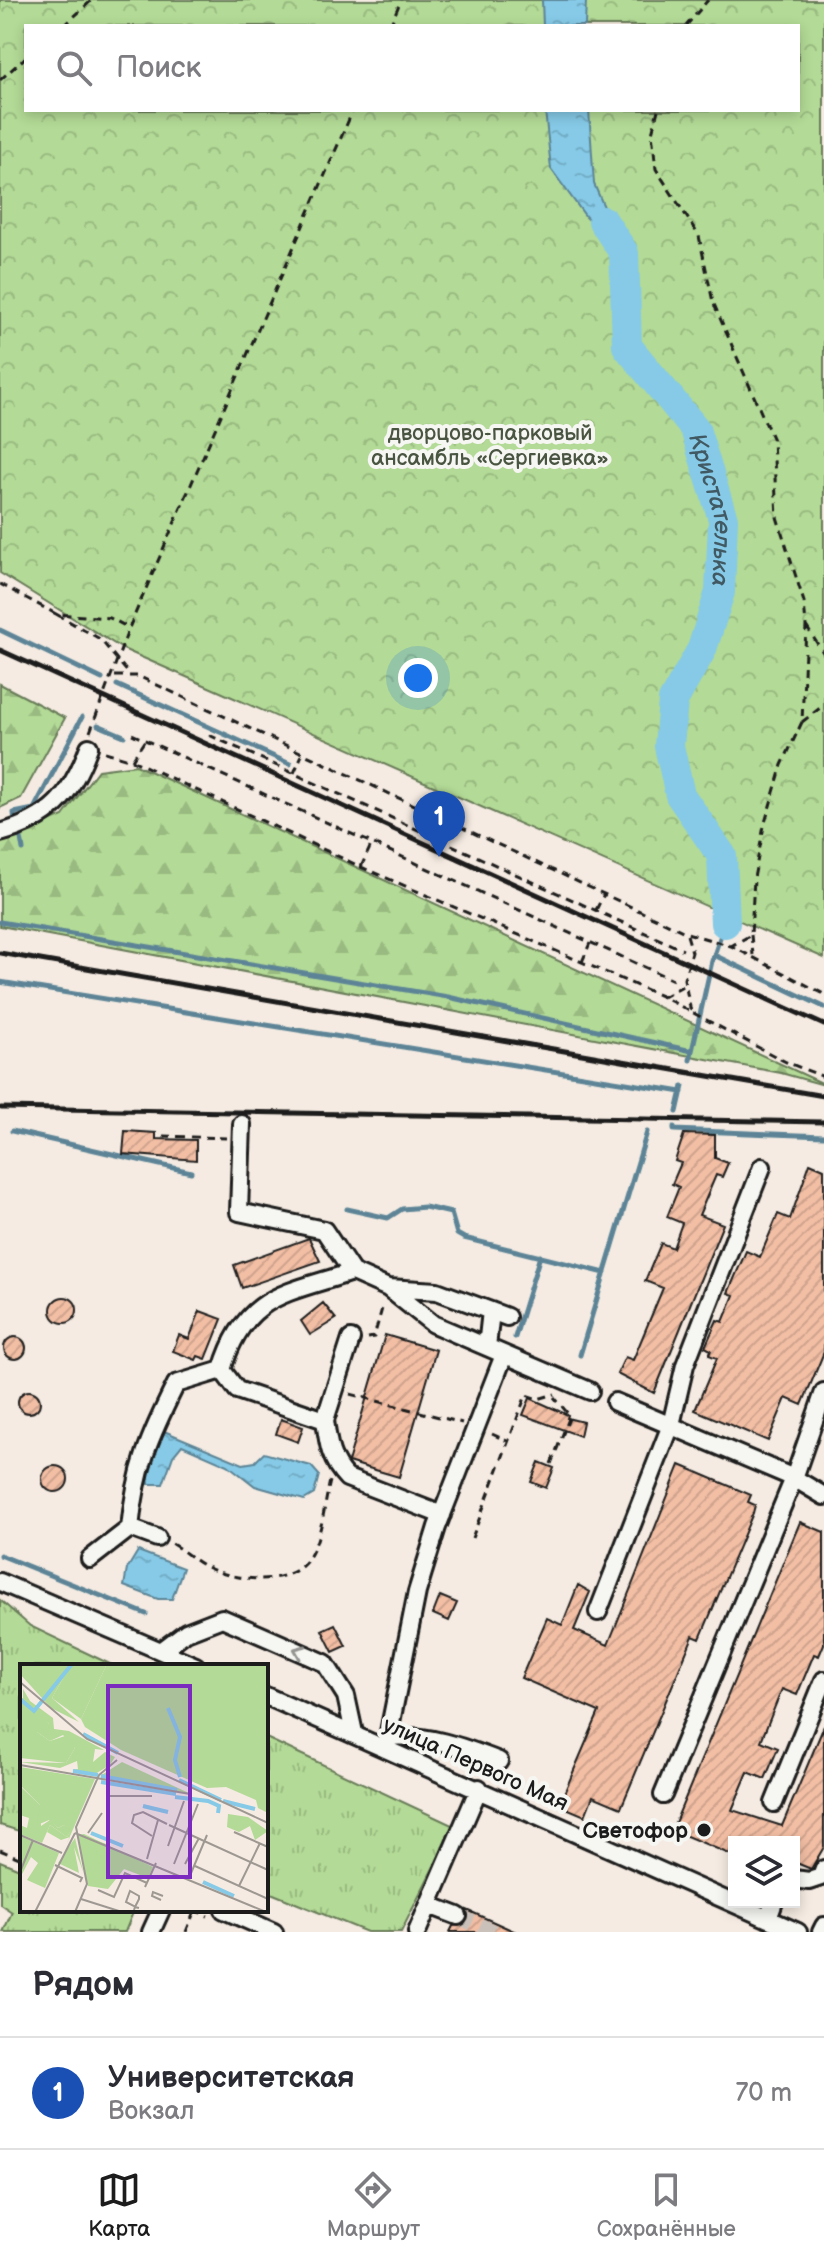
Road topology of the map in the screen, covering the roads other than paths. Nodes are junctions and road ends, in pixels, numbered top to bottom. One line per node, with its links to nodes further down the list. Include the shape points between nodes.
1 (89, 747): 2 (street, via 80,772 56,807)
2 (0, 833)
3 (241, 1132): 5 (street, via 239,1212 324,1230)
4 (762, 1167): 17 (street, via 685,1365)
5 (352, 1272): 6 (street); 12 (street, via 264,1302 239,1327)
6 (388, 1288): 7 (street, via 437,1291); 10 (street, via 433,1324)
7 (491, 1311): 8 (street); 10 (street)
8 (507, 1317)
9 (351, 1339): 16 (street)
10 (487, 1347): 11 (street)
11 (504, 1355): 13 (street); 20 (street)
12 (222, 1370): 16 (street, via 237,1390); 21 (street, via 176,1384 141,1457)
13 (590, 1391)
14 (824, 1392): 18 (street)
15 (615, 1402): 17 (street)
16 (325, 1420): 20 (street, via 336,1466 359,1485)
17 (671, 1425): 18 (street); 25 (street)
18 (794, 1478): 19 (street); 34 (street)
19 (824, 1496)
20 (442, 1515): 31 (street, via 417,1592)
21 (130, 1528): 22 (street); 23 (street)
22 (157, 1538)
23 (90, 1559)
24 (0, 1582): 26 (street)
25 (598, 1612)
26 (161, 1651): 27 (street); 30 (street, one-way to 26, via 346,1696 325,1663 222,1618 186,1632)
27 (191, 1664)
28 (824, 1680): 35 (street)
29 (268, 1697): 30 (street, улица Первого Мая)
30 (354, 1733): 31 (street, улица Первого Мая)
31 (387, 1742): 32 (street, via 410,1736); 33 (street, улица Первого Мая)
32 (499, 1761)
33 (479, 1788): 38 (street); 43 (street, улица Первого Мая)
34 (663, 1795)
35 (774, 1803)
36 (824, 1869): 37 (street, via 821,1877)
37 (800, 1880)
38 (429, 1905): 42 (street); 47 (street)
39 (772, 1908): 43 (street)
40 (160, 1912): 45 (street)
41 (229, 1912): 46 (street)
42 (458, 1916)
43 (768, 1919): 48 (street, улица Первого Мая)
44 (824, 1926): 49 (street)
45 (151, 1932)
46 (274, 1932)
47 (417, 1932)
48 (798, 1932)
49 (821, 1932)

